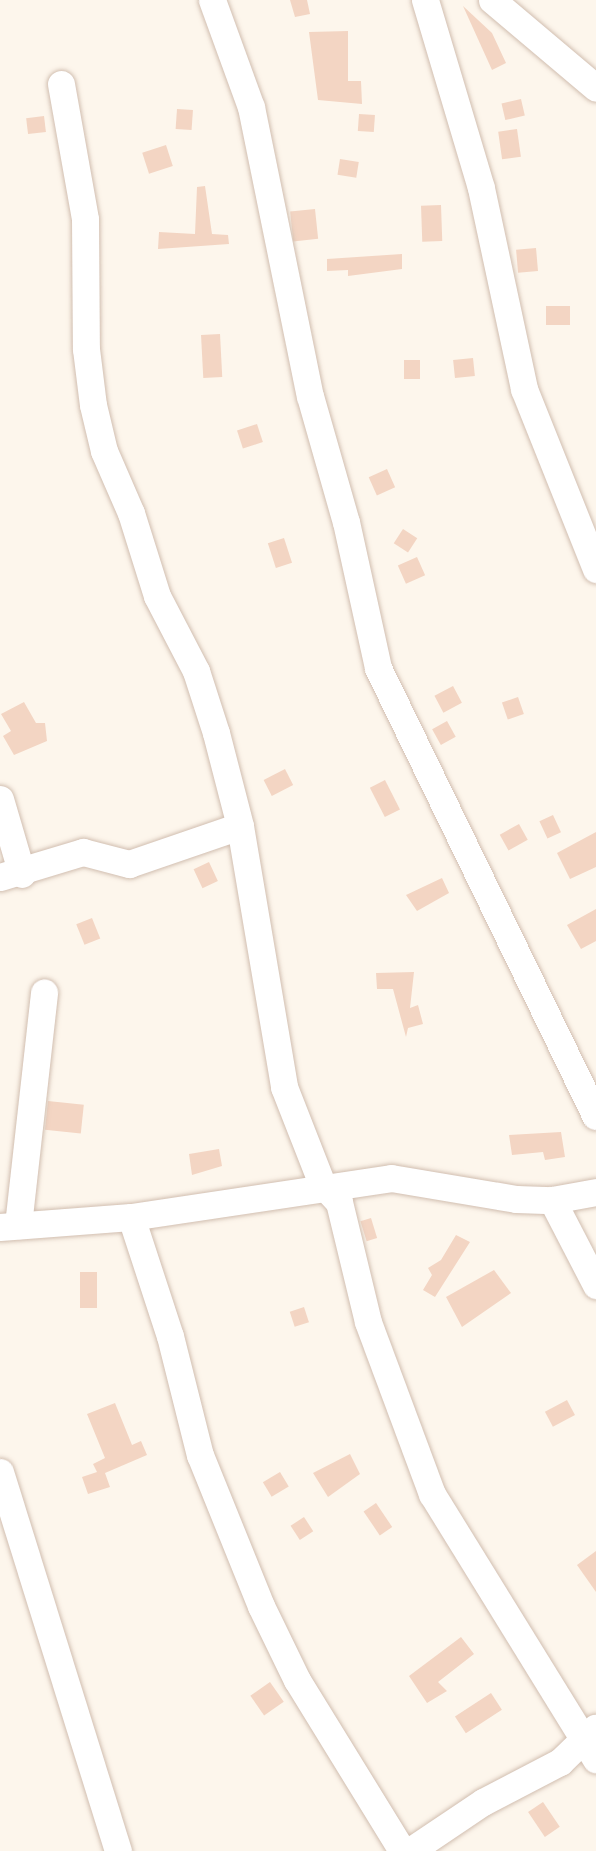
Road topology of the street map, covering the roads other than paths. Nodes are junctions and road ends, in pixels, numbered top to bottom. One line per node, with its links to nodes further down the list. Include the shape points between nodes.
1 (213, 0): 11 (street, via 251,108 310,396 346,522 378,668)
2 (425, 0): 6 (street, via 481,188 524,389)
3 (492, 0): 5 (street)
4 (60, 84): 8 (street, via 85,219 86,349 104,451 131,513 157,596 196,671)
5 (596, 88)
6 (596, 569)
7 (0, 799): 9 (street)
8 (240, 826): 9 (street, via 129,864 83,852); 12 (street, via 284,1087)
9 (11, 875)
10 (44, 992): 16 (street)
11 (596, 1116)
12 (322, 1184): 14 (street, via 427,1180 516,1199); 15 (street); 19 (street, via 339,1202 368,1322 432,1494)
13 (596, 1192): 14 (street)
14 (552, 1200): 17 (street)
15 (131, 1217): 16 (street); 21 (street, via 170,1336 200,1455 261,1606 297,1680)
16 (9, 1226)
17 (596, 1286)
18 (0, 1472): 20 (street)
19 (592, 1742): 22 (street, via 483,1802)
20 (118, 1851)
21 (402, 1851)
22 (410, 1851)

